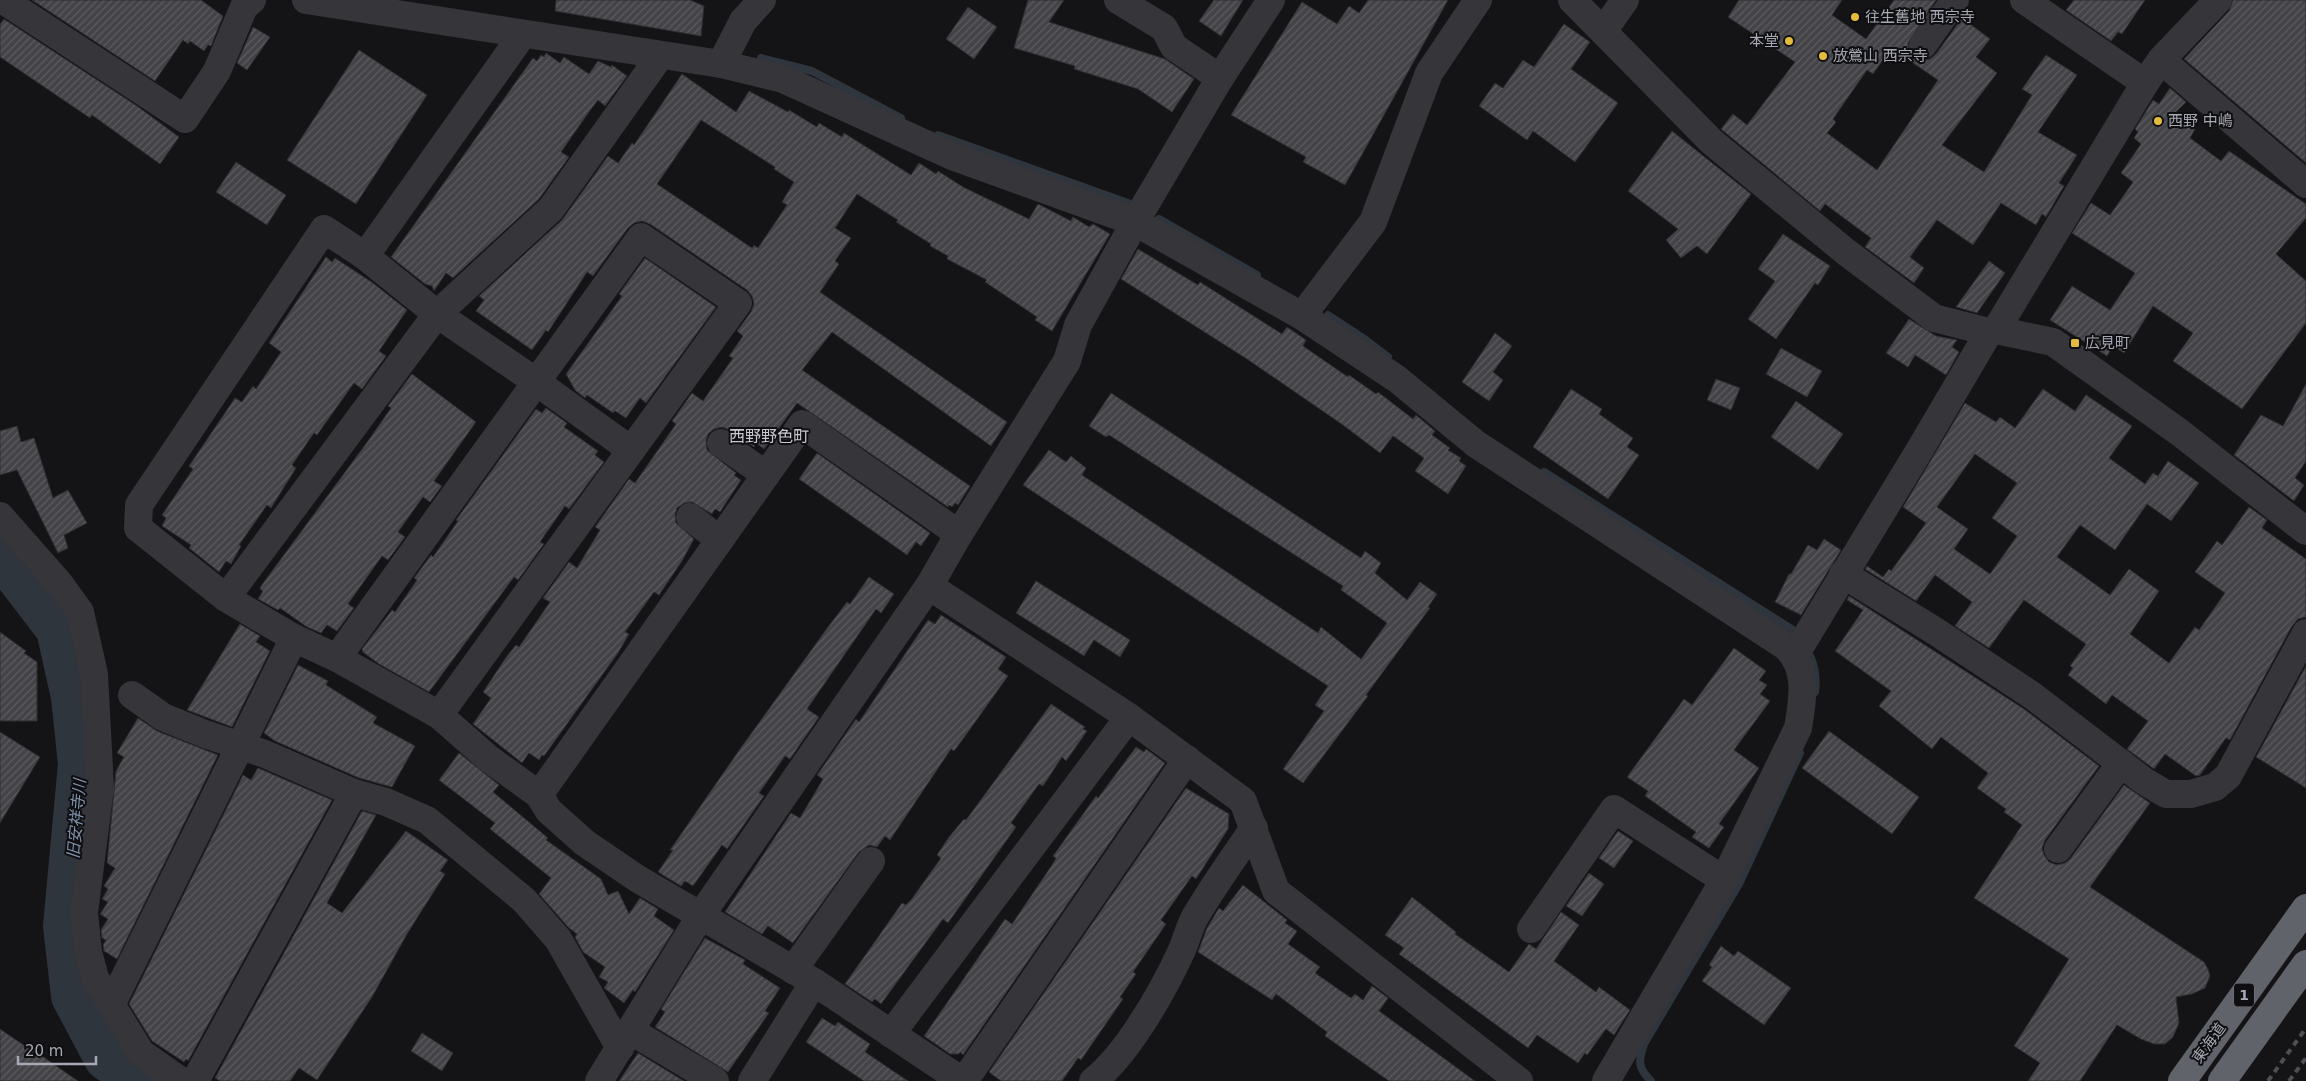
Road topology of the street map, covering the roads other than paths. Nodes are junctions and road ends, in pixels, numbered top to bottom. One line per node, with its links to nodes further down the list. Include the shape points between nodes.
1 (3, 0): 12 (street, via 185,119 217,71)
2 (306, 0): 14 (street)
3 (762, 0): 18 (street, via 743,21)
4 (1118, 0): 19 (street, via 1164,28 1174,46)
5 (1271, 0): 19 (street)
6 (1478, 0): 25 (street, via 1429,73 1373,222)
7 (1572, 0): 13 (street)
8 (1626, 0): 13 (street)
9 (1956, 0): 15 (street)
10 (2024, 0): 20 (street)
11 (2218, 0): 17 (street)
12 (243, 2)
13 (1604, 30): 26 (street, via 1712,142 1846,252 1934,318)
14 (523, 34): 16 (street); 23 (street)
15 (1923, 45)
16 (660, 56): 18 (street); 24 (street, via 551,209)
17 (2161, 60): 20 (street); 21 (street)
18 (721, 64): 22 (street, via 783,79 952,156)
19 (1220, 78): 22 (street)
20 (2145, 83): 26 (street)
21 (2306, 184)
22 (1135, 222): 25 (street); 34 (street, via 1078,325 1067,361)
23 (365, 256): 24 (street); 38 (street, via 324,229 139,505 138,528)
24 (437, 314): 27 (street); 38 (street)
25 (1302, 316): 41 (street, via 1397,379 1476,444 1778,642)
26 (1992, 331): 33 (street, via 2053,342 2179,432); 36 (street)
27 (535, 380): 29 (street); 29 (street, via 641,237 738,303); 42 (street)
28 (721, 443): 30 (street)
29 (631, 450): 44 (street)
30 (766, 475): 34 (street, via 802,424); 35 (street)
31 (0, 516): 60 (street, via 80,612 94,674 100,788 84,913 88,952 95,978)
32 (690, 517): 35 (street)
33 (2306, 531)
34 (959, 534): 37 (street)
35 (720, 540): 50 (street)
36 (1843, 574): 41 (street); 48 (street, via 1935,630 2033,696)
37 (929, 586): 45 (street); 56 (street)
38 (226, 598): 40 (street)
39 (2306, 633): 48 (street, via 2228,776 2215,788 2191,794 2166,794)
40 (294, 638): 42 (street); 46 (street)
41 (1802, 645): 54 (street, via 1803,700 1798,728)
42 (337, 658): 44 (street)
43 (132, 695): 46 (street, via 163,717)
44 (439, 715): 50 (street, via 488,758)
45 (1128, 717): 47 (street); 61 (street)
46 (240, 746): 49 (street); 60 (street)
47 (1186, 759): 51 (street, via 1244,801); 68 (street)
48 (2121, 763): 52 (street)
49 (354, 793): 62 (street, via 386,802 427,820 524,900 558,939); 64 (street)
50 (539, 795): 56 (street, via 549,811 585,843 638,879)
51 (1254, 828): 69 (street, via 1194,919 1181,952 1142,1022 1104,1072); 70 (street, via 1276,891)
52 (2058, 849)
53 (871, 860): 59 (street)
54 (1724, 880): 57 (street, via 1614,810); 71 (street)
55 (2306, 908): 72 (highway, 東海道 / 1)
56 (701, 915): 59 (street); 62 (street)
57 (1531, 929)
58 (2306, 964): 73 (highway, 1)
59 (804, 976): 61 (street); 67 (street)
60 (107, 999): 63 (street, via 141,1053)
61 (891, 1034): 68 (street)
62 (625, 1040): 65 (street); 66 (street)
63 (181, 1081)
64 (196, 1081)
65 (599, 1081)
66 (715, 1081)
67 (752, 1081)
68 (963, 1081)
69 (1093, 1081)
70 (1519, 1081)
71 (1606, 1081)
72 (2182, 1081)
73 (2222, 1081)

